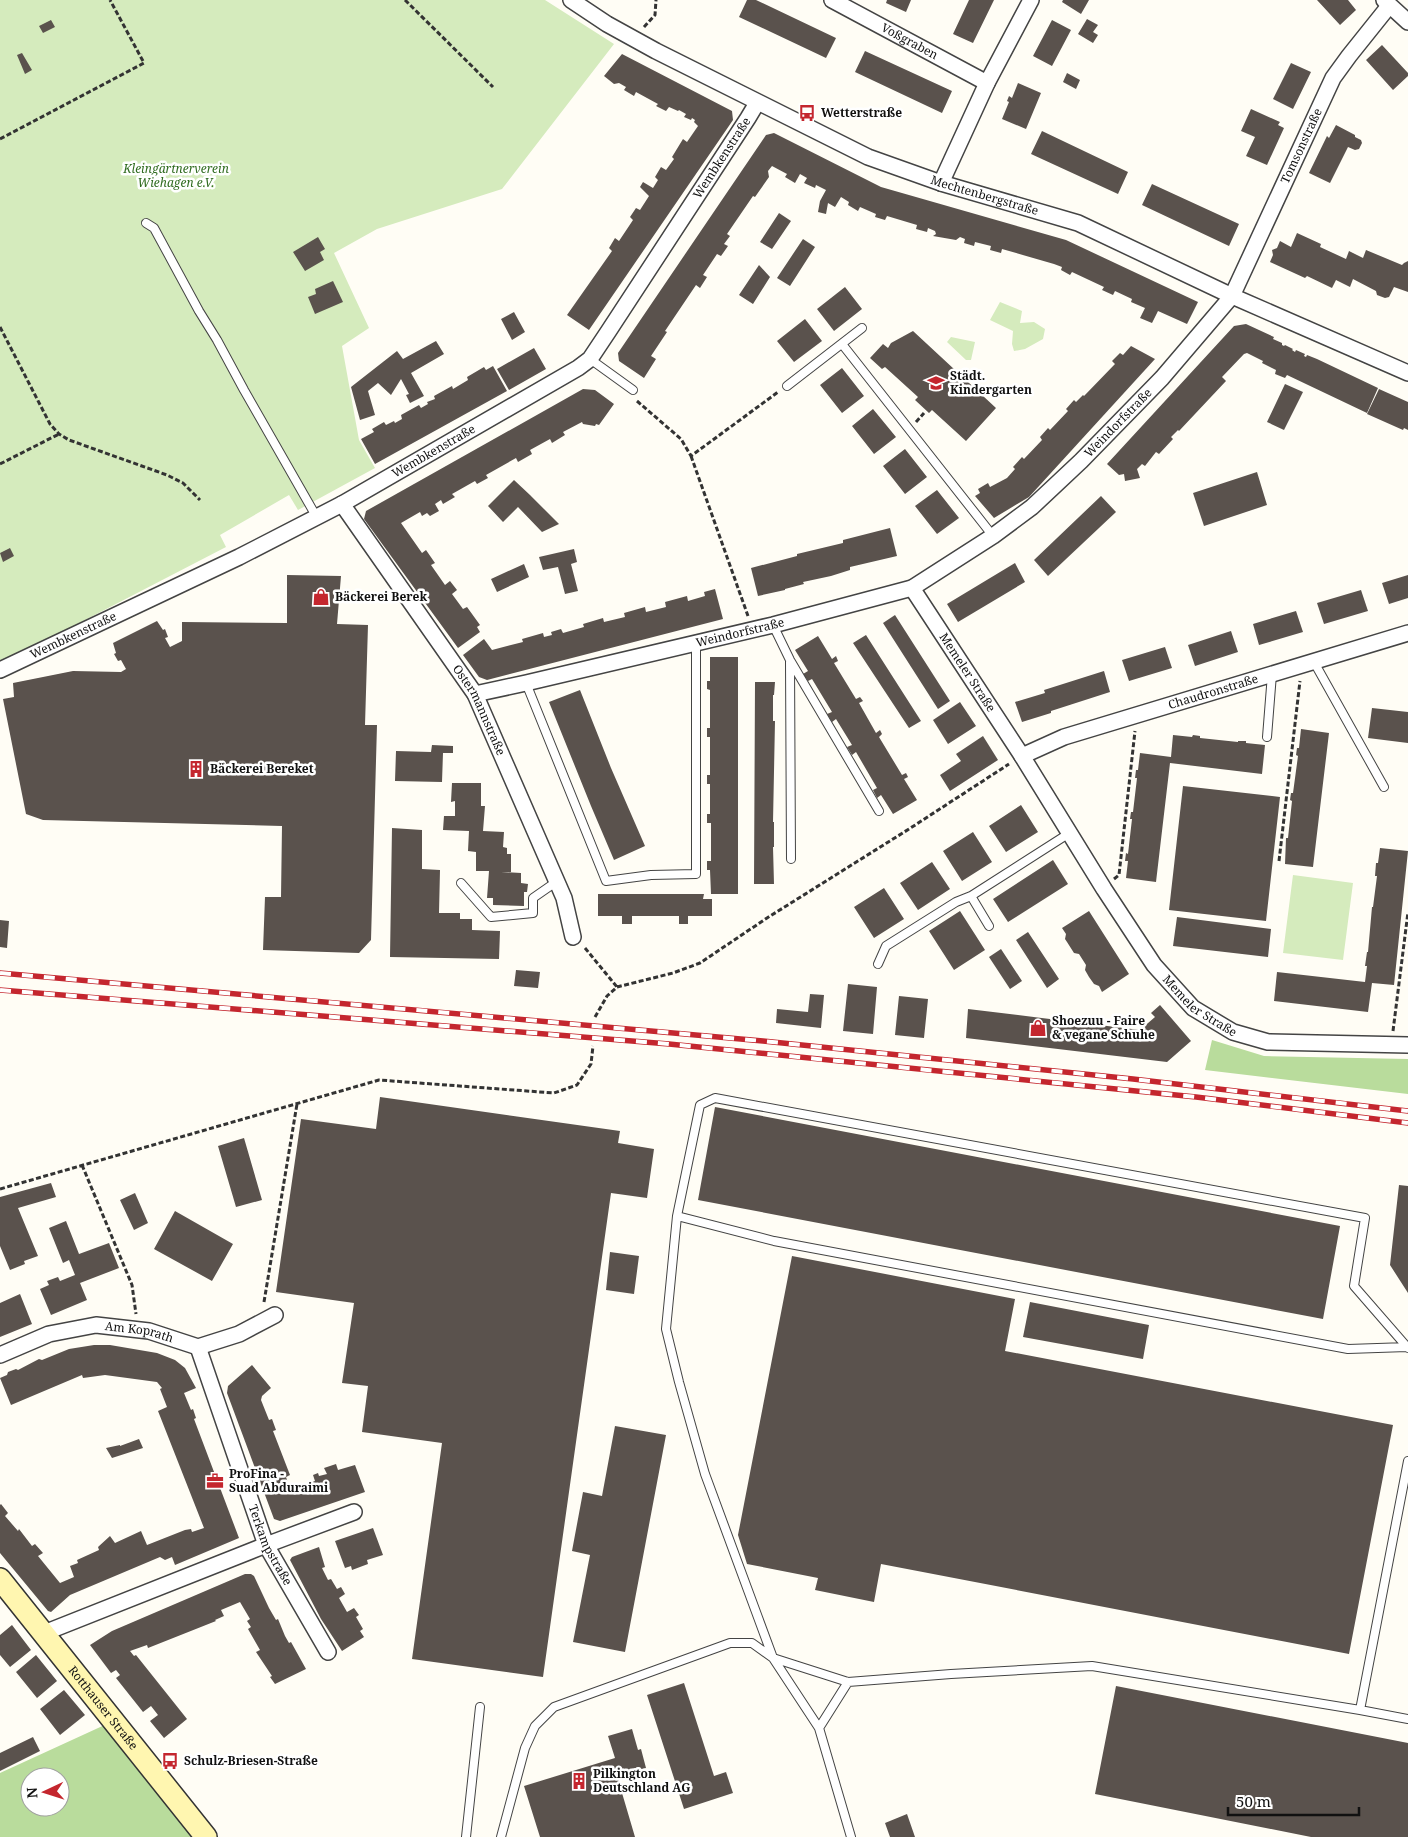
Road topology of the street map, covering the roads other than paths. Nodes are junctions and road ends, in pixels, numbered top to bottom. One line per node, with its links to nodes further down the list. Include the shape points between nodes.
1 (571, 0): 7 (street, Mechtenbergstraße, via 632,38)
2 (832, 0): 6 (street, Voßgraben)
3 (1031, 0): 6 (street)
4 (1387, 3): 5 (street); 10 (street, Tomsonstraße, via 1334,78)
5 (1408, 22)
6 (987, 83): 8 (street)
7 (757, 103): 8 (street, Mechtenbergstraße, via 868,157); 13 (street, Wembkenstraße)
8 (941, 183): 10 (street, Mechtenbergstraße, via 1078,223)
9 (146, 223): 18 (lane, via 154,228)
10 (1232, 296): 14 (street, Mechtenbergstraße); 19 (street, Weindorfstraße, via 1162,378 1081,461 1032,507)
11 (862, 328): 12 (lane)
12 (842, 344): 15 (lane); 19 (lane)
13 (590, 359): 16 (lane); 17 (street, Wembkenstraße)
14 (1408, 372)
15 (787, 386)
16 (633, 390)
17 (342, 504): 18 (street, Wembkenstraße); 29 (street, Ostermannstraße)
18 (316, 516): 26 (street, Wembkenstraße, via 239,557)
19 (992, 536): 20 (street, Weindorfstraße)
20 (912, 588): 21 (street, Weindorfstraße); 31 (street, Memeler Straße)
21 (773, 625): 23 (street, Weindorfstraße); 24 (lane)
22 (1408, 633): 25 (street, Chaudronstraße)
23 (696, 642): 28 (street, Weindorfstraße); 28 (lane, via 696,874 606,881)
24 (790, 660): 33 (lane); 35 (lane)
25 (1308, 663): 27 (street, Chaudronstraße); 32 (lane)
26 (0, 670)
27 (1272, 674): 30 (lane); 31 (street, Chaudronstraße, via 1064,737)
28 (526, 683): 29 (street, Weindorfstraße)
29 (475, 694): 36 (street, Ostermannstraße)
30 (1267, 737)
31 (1022, 756): 34 (street, Memeler Straße)
32 (1384, 787)
33 (878, 811)
34 (1068, 834): 38 (lane); 42 (street, Memeler Straße, via 1154,964 1193,1008 1233,1032 1268,1042)
35 (791, 859)
36 (556, 882): 37 (lane, via 533,898 533,914 492,917); 40 (street, Ostermannstraße, via 564,898)
37 (461, 883)
38 (971, 896): 39 (lane); 41 (lane, via 886,946)
39 (989, 926)
40 (573, 938)
41 (878, 964)
42 (1408, 1045)
43 (677, 1216): 46 (lane, via 774,1241 1348,1349); 46 (lane, via 700,1105 715,1098 1365,1218 1354,1286); 54 (lane, via 666,1329 705,1474)
44 (275, 1315): 45 (street, via 239,1334)
45 (198, 1347): 47 (street, Am Koprath, via 149,1331 96,1325 49,1334); 50 (street, Terkampstraße)
46 (1407, 1347)
47 (0, 1355)
48 (1408, 1461): 57 (lane)
49 (354, 1512): 50 (street)
50 (266, 1545): 52 (street); 53 (street, Terkampstraße)
51 (0, 1579): 52 (main road, Rotthauser Straße)
52 (44, 1633): 60 (main road, Rotthauser Straße)
53 (328, 1652)
54 (773, 1658): 55 (lane); 59 (lane); 62 (lane, via 752,1643 730,1643 554,1707 535,1726 525,1748)
55 (848, 1682): 57 (lane, via 1092,1666); 59 (lane)
56 (480, 1707): 61 (lane)
57 (1360, 1710): 58 (lane)
58 (1408, 1719)
59 (819, 1728): 63 (lane)
60 (206, 1837)
61 (466, 1837)
62 (500, 1837)
63 (851, 1837)

